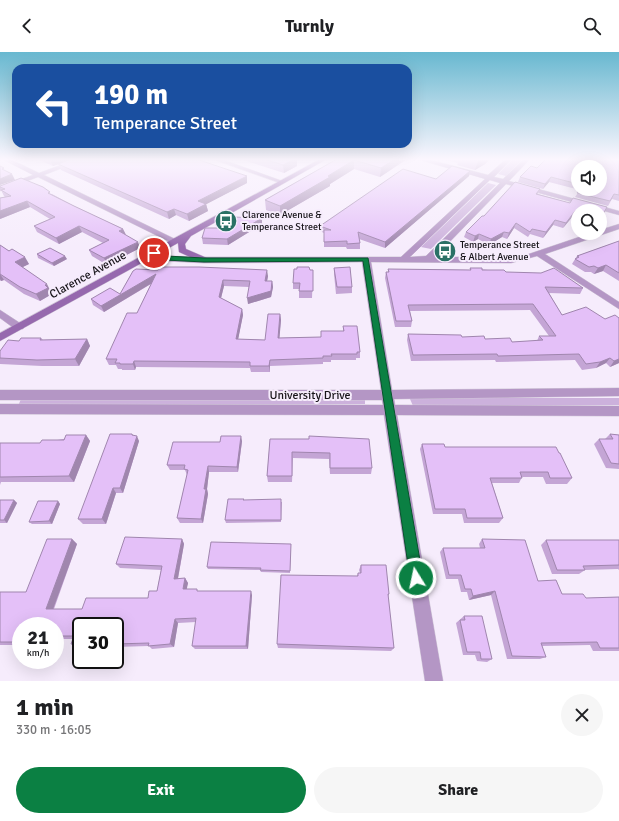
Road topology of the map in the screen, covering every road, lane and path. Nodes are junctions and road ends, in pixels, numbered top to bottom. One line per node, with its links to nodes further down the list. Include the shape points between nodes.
1 (67, 188): 11 (street)
2 (271, 188): 9 (main road, Clarence Avenue)
3 (478, 188): 16 (street)
4 (498, 188): 14 (street)
5 (528, 188): 6 (street)
6 (619, 213)
7 (619, 226): 8 (street)
8 (607, 230)
9 (187, 235): 11 (main road, Clarence Avenue); 17 (main road, via 181,244 182,250)
10 (579, 240): 13 (street)
11 (175, 241): 12 (main road, Clarence Avenue)
12 (154, 253): 17 (street, via 165,258); 20 (main road, Clarence Avenue)
13 (538, 254): 14 (street, via 511,260); 18 (street)
14 (428, 258): 16 (street)
15 (366, 259): 16 (street); 17 (street); 23 (street)
16 (403, 259)
17 (204, 260)
18 (619, 306)
19 (0, 314): 20 (street)
20 (19, 327): 21 (main road, Clarence Avenue)
21 (0, 337)
22 (619, 392): 23 (street, University Drive)
23 (387, 395): 24 (street, University Drive); 26 (street)
24 (0, 396)
25 (0, 409): 26 (street, University Drive)
26 (389, 410): 27 (street, University Drive); 28 (street)
27 (619, 411)
28 (434, 681)

